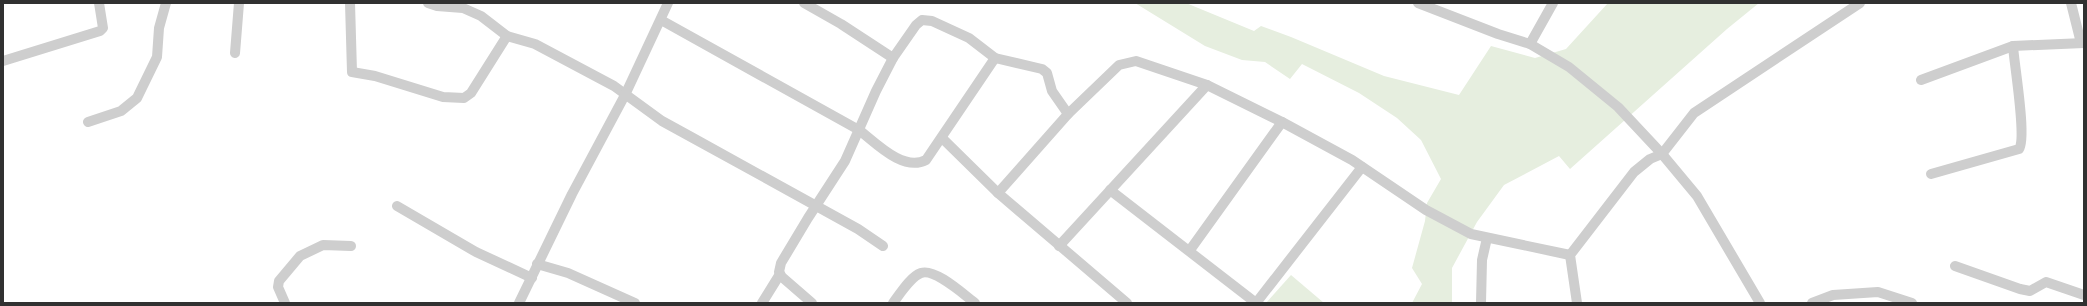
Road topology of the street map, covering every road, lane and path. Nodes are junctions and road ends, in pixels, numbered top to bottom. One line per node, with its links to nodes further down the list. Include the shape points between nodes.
1 (99, 3): 20 (street, via 103,28 100,31)
2 (166, 3): 25 (street, via 159,28 157,57 137,98 121,111)
3 (238, 3): 17 (street)
4 (350, 3): 13 (street, via 352,72 375,76 443,97 464,98 471,93)
5 (428, 3): 13 (street, via 463,8 481,16)
6 (804, 3): 18 (street)
7 (1418, 3): 15 (street)
8 (1553, 3): 15 (street)
9 (1860, 3): 29 (street, via 1694,113)
10 (2071, 3): 14 (street)
11 (666, 4): 12 (street)
12 (661, 20): 23 (street); 27 (street)
13 (507, 36): 23 (street, via 535,44 614,86)
14 (2083, 43): 16 (street)
15 (1530, 44): 29 (street, via 1569,67 1618,107)
16 (2013, 46): 21 (street); 31 (street, via 2022,131 2021,146 2019,149)
17 (235, 53)
18 (893, 58): 19 (street, via 922,20 932,21 969,38); 27 (street)
19 (995, 58): 24 (street, via 1045,70 1052,91); 28 (street)
20 (3, 61)
21 (1921, 80)
22 (1207, 85): 24 (street, via 1136,61 1127,62 1119,65); 26 (street); 32 (street)
23 (625, 95): 35 (street, via 668,124); 42 (street)
24 (1068, 114): 33 (street)
25 (88, 122)
26 (1282, 122): 30 (street); 40 (street)
27 (859, 130): 28 (street, via 889,153 906,162 919,164 926,160); 35 (street, via 845,161)
28 (942, 138): 33 (street)
29 (1662, 154): 41 (street, via 1634,172); 58 (street, via 1697,196)
30 (1362, 167): 36 (street, via 1426,210 1471,234); 55 (street)
31 (1931, 174)
32 (1110, 190): 39 (street); 40 (street)
33 (998, 193): 39 (street)
34 (397, 206): 45 (street, via 476,252)
35 (815, 206): 38 (street); 44 (street, via 781,263)
36 (1487, 238): 41 (street); 56 (street, via 1482,260)
37 (351, 246): 47 (street, via 323,245 300,256 279,281 278,287)
38 (883, 246)
39 (1059, 246): 54 (street)
40 (1190, 250): 55 (street)
41 (1570, 255): 57 (street)
42 (537, 264): 45 (street); 49 (street, via 574,276)
43 (1955, 266): 46 (street, via 2020,289 2030,291 2046,282)
44 (780, 274): 50 (street); 51 (street)
45 (532, 278): 48 (street)
46 (2084, 295)
47 (285, 303)
48 (519, 303)
49 (635, 303)
50 (762, 303)
51 (812, 303)
52 (893, 303): 53 (street, via 912,280 920,273 926,273 937,275)
53 (975, 303)
54 (1127, 303)
55 (1256, 303)
56 (1481, 303)
57 (1576, 303)
58 (1760, 303)
59 (1812, 303): 60 (street, via 1833,295 1878,292)
60 (1912, 303)

